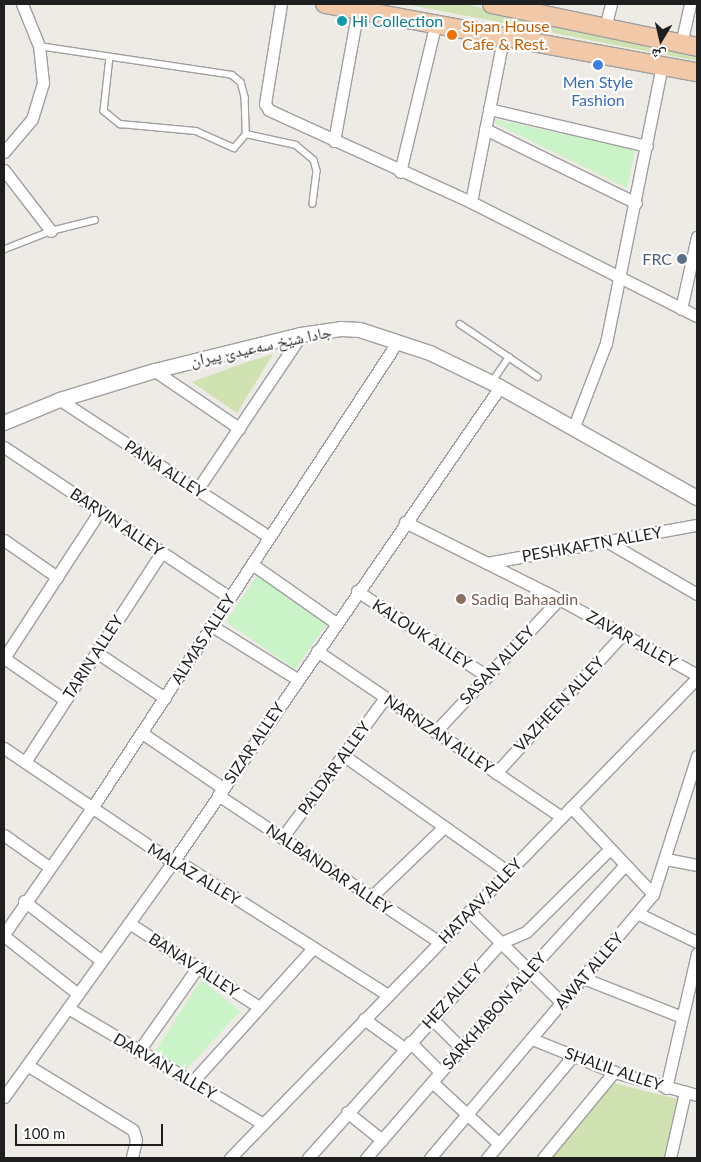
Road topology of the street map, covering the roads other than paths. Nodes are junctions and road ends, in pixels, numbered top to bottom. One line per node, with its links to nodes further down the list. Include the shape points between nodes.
1 (22, 4): 11 (street)
2 (281, 4): 19 (street, via 265,104 269,110)
3 (325, 4): 7 (main road)
4 (492, 4): 9 (main road)
5 (611, 4): 9 (street)
6 (690, 4): 12 (street)
7 (358, 9): 8 (main road); 19 (street)
8 (436, 22): 10 (main road); 23 (street)
9 (605, 28): 12 (main road)
10 (504, 34): 14 (main road); 16 (street)
11 (39, 46): 13 (lane); 21 (street, via 43,83 32,119)
12 (689, 46)
13 (110, 57): 18 (lane, via 232,75 241,82 243,89); 18 (lane, via 104,110 120,124 196,131 234,148)
14 (662, 65): 15 (main road); 20 (street)
15 (697, 72)
16 (489, 110): 17 (street); 20 (street)
17 (485, 129): 24 (street); 25 (street)
18 (246, 134): 26 (lane, via 296,146 314,160 317,171)
19 (334, 141): 23 (street)
20 (647, 146): 25 (street)
21 (4, 152)
22 (4, 170): 28 (street)
23 (400, 172): 24 (street)
24 (471, 202): 31 (street)
25 (636, 203): 31 (street)
26 (313, 204)
27 (95, 220): 28 (lane)
28 (51, 231): 30 (lane)
29 (697, 237): 32 (street)
30 (5, 249)
31 (622, 278): 32 (street); 44 (street, via 606,344)
32 (681, 308): 33 (street)
33 (697, 316)
34 (460, 324): 37 (lane)
35 (301, 335): 36 (street, جادا شێخ سەعیدێ پیران, via 341,329 360,330); 38 (street, جادا شێخ سەعیدێ پیران); 43 (street)
36 (398, 340): 40 (street, جادا شێخ سەعیدێ پیران); 51 (street, ALMAS ALLEY)
37 (509, 357): 39 (lane); 40 (lane)
38 (155, 371): 41 (street, جادا شێخ سەعیدێ پیران); 43 (street)
39 (538, 377)
40 (495, 385): 44 (street, جادا شێخ سەعیدێ پیران); 49 (street, SIZAR ALLEY)
41 (60, 400): 42 (street, جادا شێخ سەعیدێ پیران); 46 (street, PANA ALLEY)
42 (4, 423)
43 (239, 428): 46 (street)
44 (573, 429): 47 (street, جادا شێخ سەعیدێ پیران)
45 (4, 447): 48 (street, BARVIN ALLEY)
46 (197, 490): 51 (street, PANA ALLEY)
47 (697, 498)
48 (100, 511): 54 (street, BARVIN ALLEY); 57 (street)
49 (406, 522): 55 (street, ZAVAR ALLEY); 58 (street, SIZAR ALLEY)
50 (697, 525): 53 (street, PESHKAFTN ALLEY)
51 (269, 538): 56 (street, ALMAS ALLEY)
52 (4, 540): 57 (street)
53 (608, 542): 55 (street, PESHKAFTN ALLEY); 59 (street)
54 (162, 552): 60 (street, BARVIN ALLEY); 66 (street, TARIN ALLEY)
55 (488, 563): 61 (street, ZAVAR ALLEY)
56 (252, 564): 60 (street, ALMAS ALLEY); 62 (street)
57 (57, 577): 67 (street)
58 (357, 591): 62 (street, SIZAR ALLEY); 68 (street, KALOUK ALLEY)
59 (697, 594)
60 (230, 598): 63 (street, ALMAS ALLEY)
61 (559, 599): 64 (street, ZAVAR ALLEY); 68 (street, SASAN ALLEY)
62 (336, 623): 65 (street, SIZAR ALLEY)
63 (212, 626): 70 (street); 71 (street, ALMAS ALLEY)
64 (623, 634): 69 (street, ZAVAR ALLEY); 80 (street, VAZHEEN ALLEY)
65 (317, 651): 70 (street, SIZAR ALLEY); 72 (street, NARNZAN ALLEY)
66 (96, 652): 71 (street); 73 (street, TARIN ALLEY)
67 (4, 658): 73 (street)
68 (486, 676): 74 (street, SASAN ALLEY)
69 (697, 677): 83 (street, HATAAV ALLEY)
70 (297, 679): 81 (street, SIZAR ALLEY)
71 (165, 698): 75 (street, ALMAS ALLEY)
72 (385, 698): 74 (street, NARNZAN ALLEY); 77 (street, PALDAR ALLEY)
73 (65, 700): 79 (street, TARIN ALLEY)
74 (435, 732): 80 (street, NARNZAN ALLEY)
75 (142, 733): 81 (street, NALBANDAR ALLEY); 82 (street, ALMAS ALLEY)
76 (4, 748): 79 (street, MALAZ ALLEY)
77 (344, 755): 85 (street); 87 (street, PALDAR ALLEY)
78 (697, 756): 89 (street, AWAT ALLEY)
79 (25, 762): 82 (street, MALAZ ALLEY)
80 (496, 773): 84 (street, NARNZAN ALLEY)
81 (221, 792): 87 (street, NALBANDAR ALLEY); 90 (street, SIZAR ALLEY)
82 (92, 808): 90 (street, MALAZ ALLEY); 93 (street, ALMAS ALLEY)
83 (571, 808): 84 (street, HATAAV ALLEY); 88 (street)
84 (561, 817): 94 (street, HATAAV ALLEY)
85 (444, 827): 94 (street); 96 (street)
86 (4, 835): 93 (street)
87 (282, 838): 96 (street, NALBANDAR ALLEY)
88 (609, 850): 92 (street); 104 (street, HEZ ALLEY, via 526,932)
89 (666, 859): 91 (street); 95 (street, AWAT ALLEY)
90 (173, 862): 100 (street, SIZAR ALLEY); 105 (street, MALAZ ALLEY, via 187,867)
91 (697, 865)
92 (624, 866): 95 (street); 109 (street, SARKHABON ALLEY)
93 (49, 868): 97 (street, ALMAS ALLEY)
94 (508, 872): 98 (street, HATAAV ALLEY)
95 (653, 894): 99 (street, AWAT ALLEY)
96 (371, 897): 102 (street, NALBANDAR ALLEY)
97 (24, 901): 101 (street, ALMAS ALLEY); 107 (street)
98 (469, 911): 102 (street, HATAAV ALLEY); 104 (street)
99 (639, 914): 103 (street); 110 (street, AWAT ALLEY)
100 (129, 924): 107 (street, SIZAR ALLEY); 108 (street, BANAV ALLEY)
101 (4, 935): 111 (street)
102 (439, 942): 112 (street, HATAAV ALLEY)
103 (697, 942)
104 (500, 943): 109 (street); 116 (street, HEZ ALLEY)
105 (313, 948): 112 (street, MALAZ ALLEY); 114 (street)
106 (697, 954): 117 (street)
107 (102, 961): 111 (street, SIZAR ALLEY)
108 (197, 968): 114 (street, BANAV ALLEY); 122 (street)
109 (530, 969): 113 (street); 121 (street, SARKHABON ALLEY)
110 (583, 978): 113 (street, AWAT ALLEY); 117 (street)
111 (78, 994): 115 (street, SIZAR ALLEY)
112 (388, 995): 118 (street, HATAAV ALLEY)
113 (561, 1002): 119 (street, AWAT ALLEY)
114 (259, 1007): 127 (street)
115 (68, 1008): 122 (street, DARVAN ALLEY); 124 (street, SIZAR ALLEY)
116 (431, 1018): 120 (street, HEZ ALLEY); 121 (street)
117 (682, 1018): 129 (street)
118 (364, 1019): 120 (street); 135 (street, HATAAV ALLEY)
119 (532, 1039): 123 (street, SHALIL ALLEY); 134 (street, AWAT ALLEY)
120 (407, 1045): 125 (street); 133 (street, HEZ ALLEY)
121 (461, 1048): 125 (street, SARKHABON ALLEY)
122 (138, 1052): 127 (street, DARVAN ALLEY)
123 (572, 1057): 126 (street, SHALIL ALLEY); 137 (street)
124 (27, 1065): 132 (street, SIZAR ALLEY); 139 (street, via 133,1130 136,1140)
125 (440, 1072): 128 (street, SARKHABON ALLEY)
126 (614, 1072): 129 (street, SHALIL ALLEY); 144 (street)
127 (193, 1081): 135 (street, DARVAN ALLEY)
128 (432, 1082): 134 (street); 136 (street, SARKHABON ALLEY)
129 (666, 1088): 130 (street, SHALIL ALLEY)
130 (685, 1092): 131 (street, SHALIL ALLEY); 145 (street)
131 (697, 1095)
132 (4, 1097)
133 (347, 1112): 136 (street); 141 (street, HEZ ALLEY)
134 (466, 1116): 137 (street); 143 (street, AWAT ALLEY)
135 (262, 1123): 140 (street, HATAAV ALLEY)
136 (382, 1140): 142 (street, SARKHABON ALLEY)
137 (498, 1143): 138 (street)
138 (489, 1157)
139 (132, 1158)
140 (230, 1158)
141 (308, 1158)
142 (366, 1158)
143 (430, 1158)
144 (543, 1158)
145 (670, 1158)

